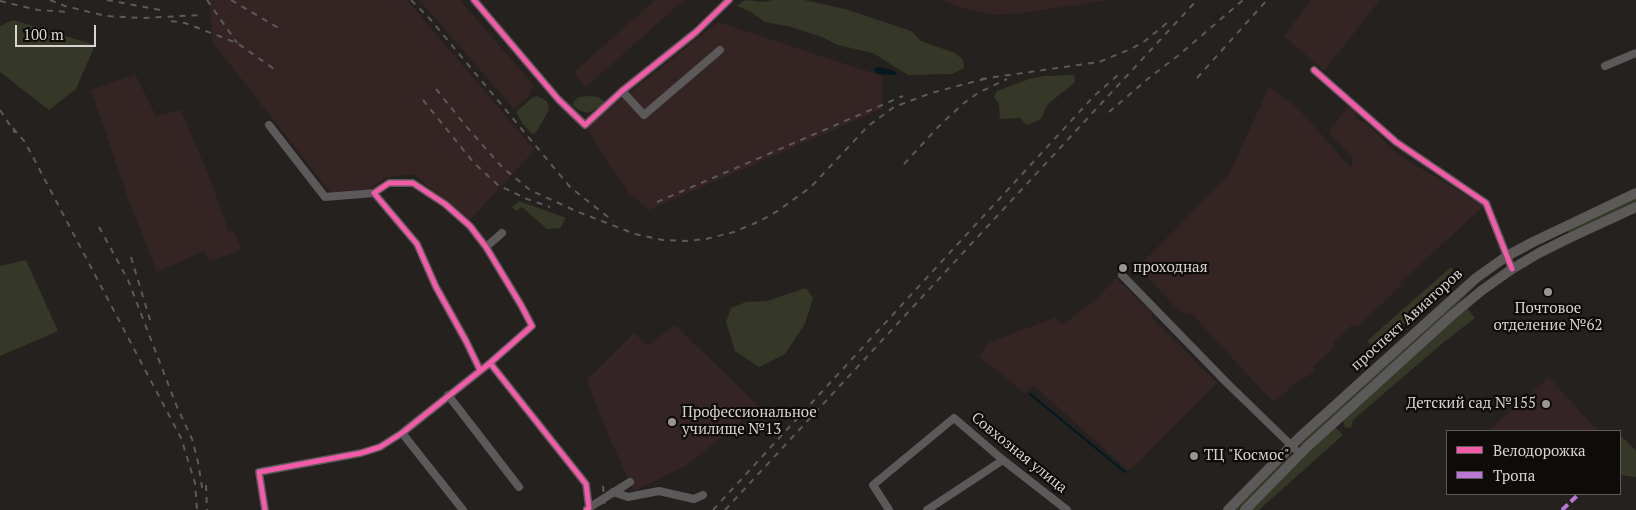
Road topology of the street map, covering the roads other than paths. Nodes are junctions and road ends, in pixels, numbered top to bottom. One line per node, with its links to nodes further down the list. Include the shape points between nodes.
1 (474, 0): 7 (street, via 558,99 585,125)
2 (729, 0): 7 (street, via 696,32)
3 (720, 50): 7 (street, via 644,115)
4 (1636, 53): 5 (street)
5 (1606, 66)
6 (1314, 70): 14 (street, via 1396,142 1486,204)
7 (622, 92)
8 (268, 125): 9 (street, via 325,197)
9 (374, 193): 13 (street, via 389,183 413,183 446,204 470,226); 18 (street, via 417,244)
10 (1636, 193): 14 (main road, проспект Авиаторов)
11 (1636, 207): 15 (main road, проспект Авиаторов, via 1567,238)
12 (502, 233): 13 (street)
13 (486, 247): 17 (street, via 532,326)
14 (1507, 256): 15 (street); 21 (main road, проспект Авиаторов, via 1460,291)
15 (1512, 269): 22 (main road, проспект Авиаторов, via 1451,316)
16 (1122, 275): 21 (street)
17 (490, 363): 18 (street); 28 (street, via 586,484)
18 (480, 370): 19 (street)
19 (448, 395): 20 (street); 25 (street)
20 (402, 433): 29 (street, via 368,452 259,472); 30 (street)
21 (1291, 446): 22 (street); 34 (main road, проспект Авиаторов)
22 (1300, 454): 35 (main road, проспект Авиаторов)
23 (1003, 460): 31 (street, Совхозная улица, via 954,418 873,485); 32 (street); 33 (street, Совхозная улица)
24 (630, 482): 26 (street)
25 (519, 487)
26 (613, 492): 27 (street, via 628,497 659,491 694,499); 28 (street)
27 (703, 495)
28 (588, 509)
29 (265, 510)
30 (463, 510)
31 (889, 510)
32 (928, 510)
33 (1067, 510)
34 (1228, 510)
35 (1245, 510)

